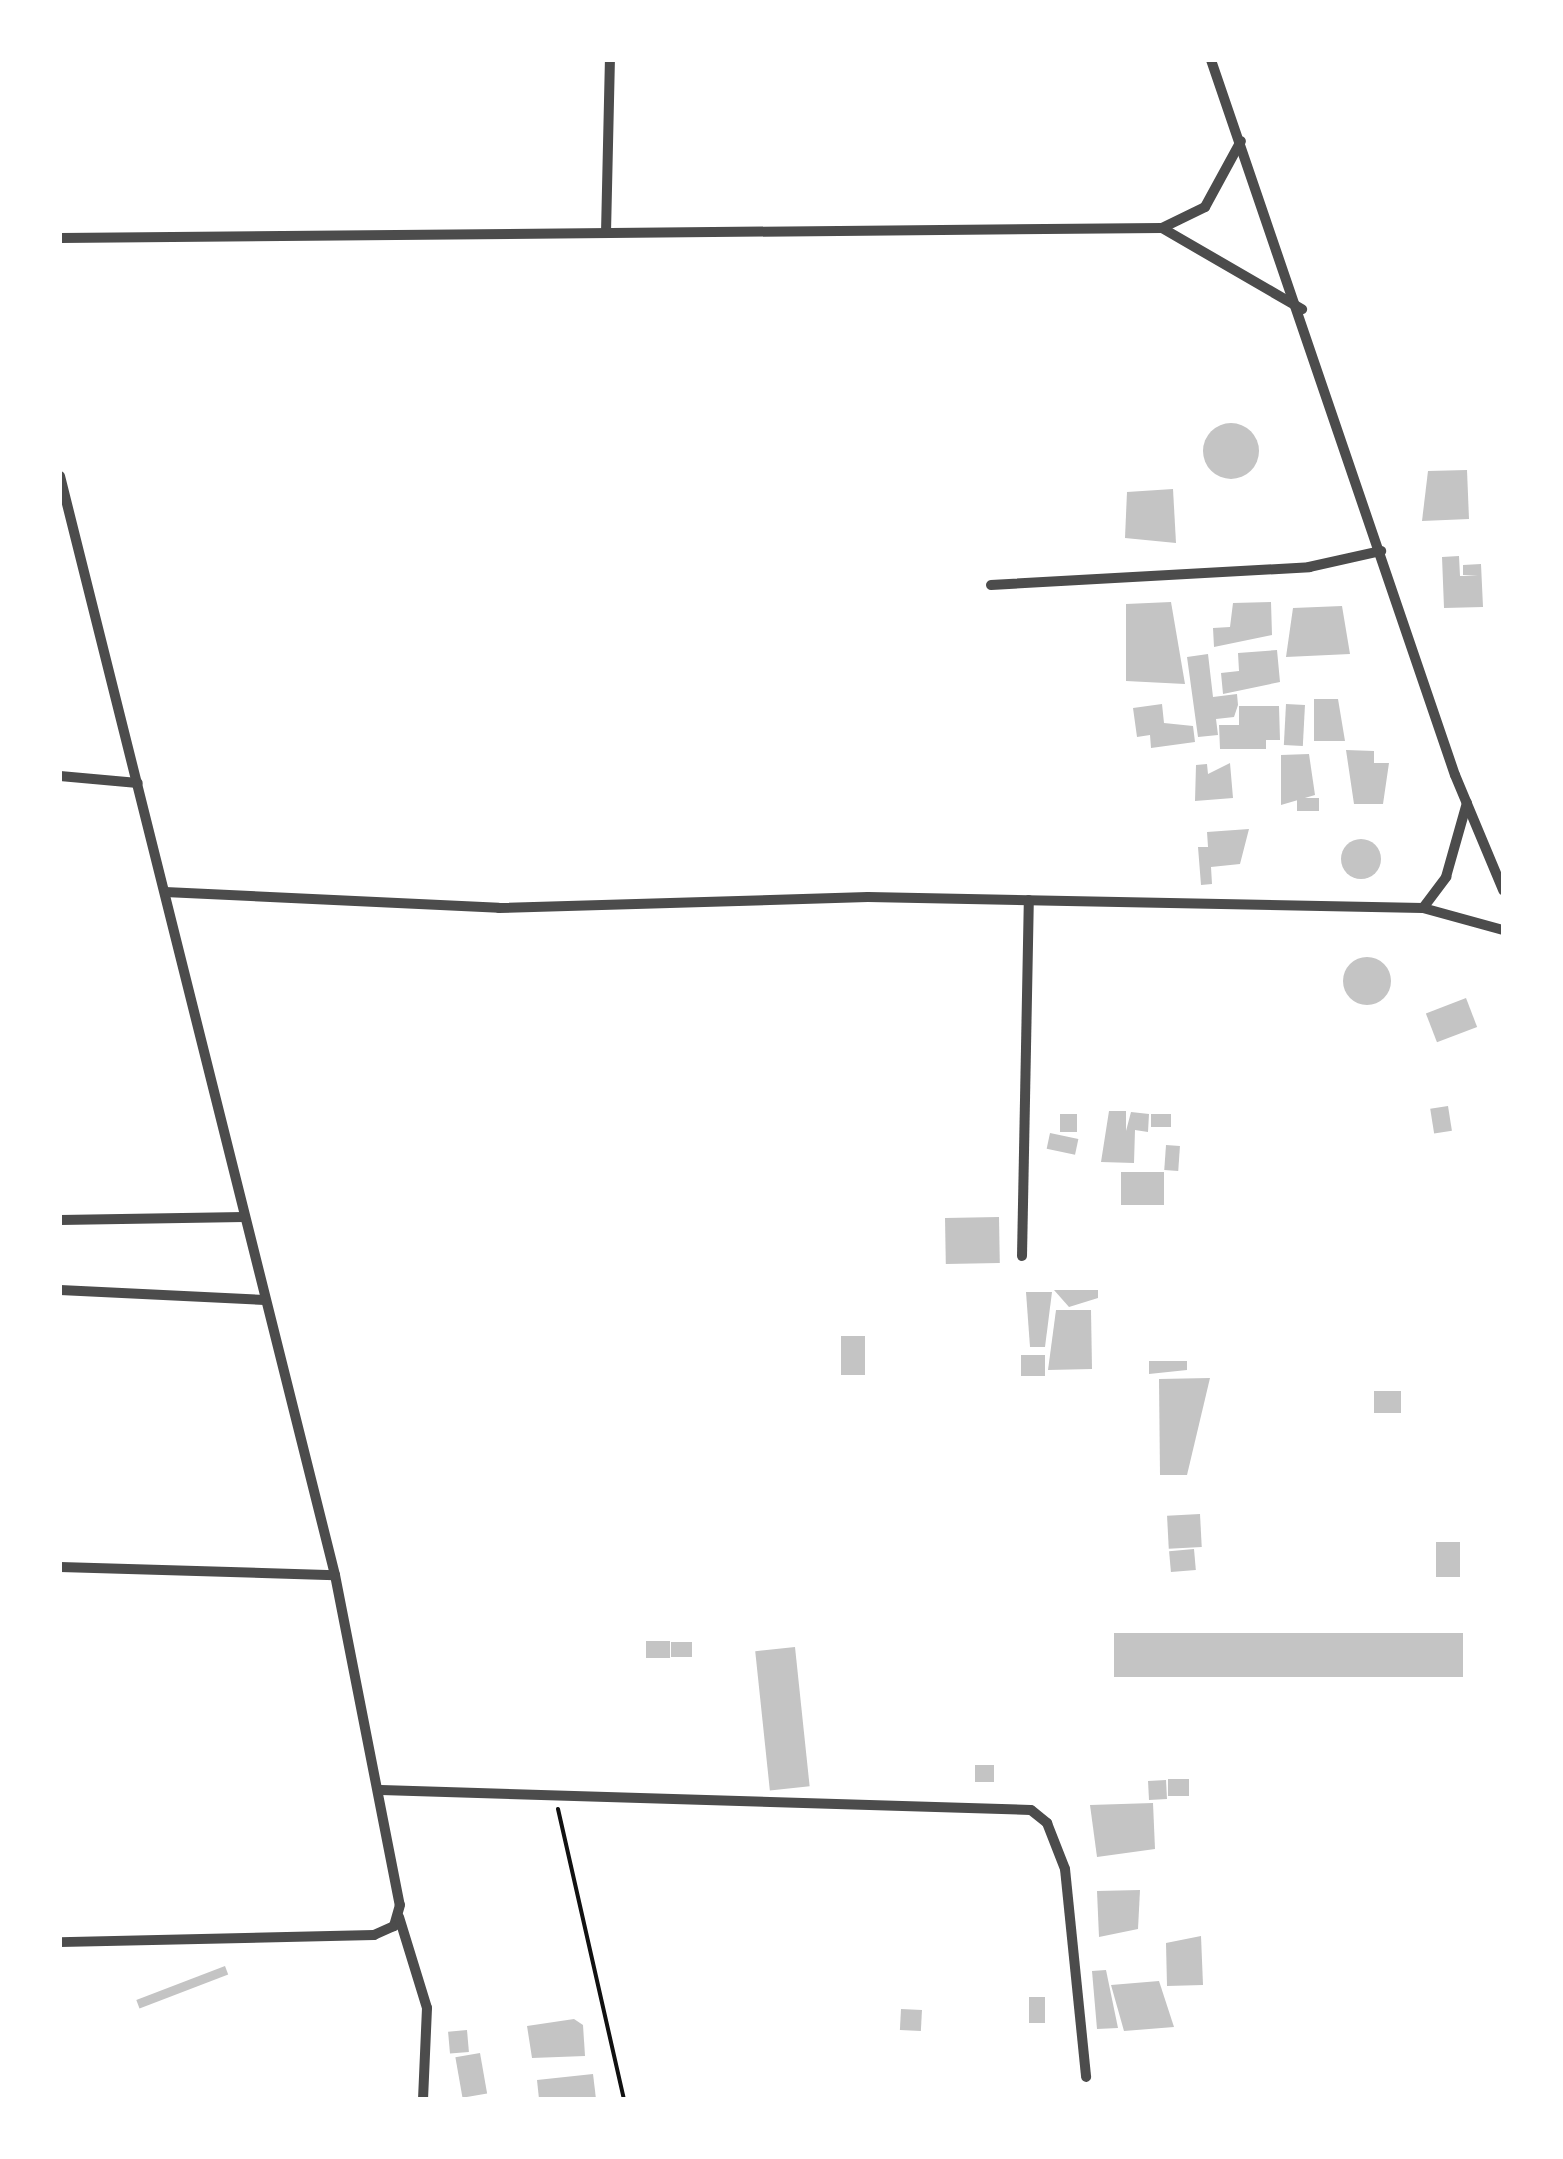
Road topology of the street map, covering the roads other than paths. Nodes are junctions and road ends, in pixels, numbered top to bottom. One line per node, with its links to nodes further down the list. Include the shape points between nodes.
1 (610, 60): 5 (street)
2 (1211, 60): 3 (street)
3 (1241, 141): 4 (street, via 1206,207); 7 (street)
4 (1162, 228): 5 (street); 7 (street)
5 (606, 233): 6 (street)
6 (60, 238)
7 (1302, 309): 9 (street)
8 (60, 476): 12 (street)
9 (1381, 551): 10 (street, via 1309,567); 13 (street)
10 (991, 584)
11 (60, 776): 12 (street)
12 (138, 783): 15 (street)
13 (1467, 802): 14 (street); 17 (street, via 1446,877)
14 (1503, 890)
15 (164, 892): 16 (street, via 499,908); 19 (street)
16 (1029, 900): 17 (street); 21 (street)
17 (1424, 908): 18 (street)
18 (1503, 930)
19 (244, 1216): 20 (street); 23 (street)
20 (60, 1220)
21 (1022, 1256)
22 (60, 1290): 23 (street)
23 (265, 1300): 25 (street)
24 (60, 1567): 25 (street)
25 (335, 1575): 26 (street)
26 (381, 1790): 27 (street); 29 (street, via 1031,1810 1046,1823 1064,1869)
27 (399, 1917): 28 (street, via 374,1935); 30 (street, via 427,2008)
28 (60, 1942)
29 (1086, 2077)
30 (423, 2099)

